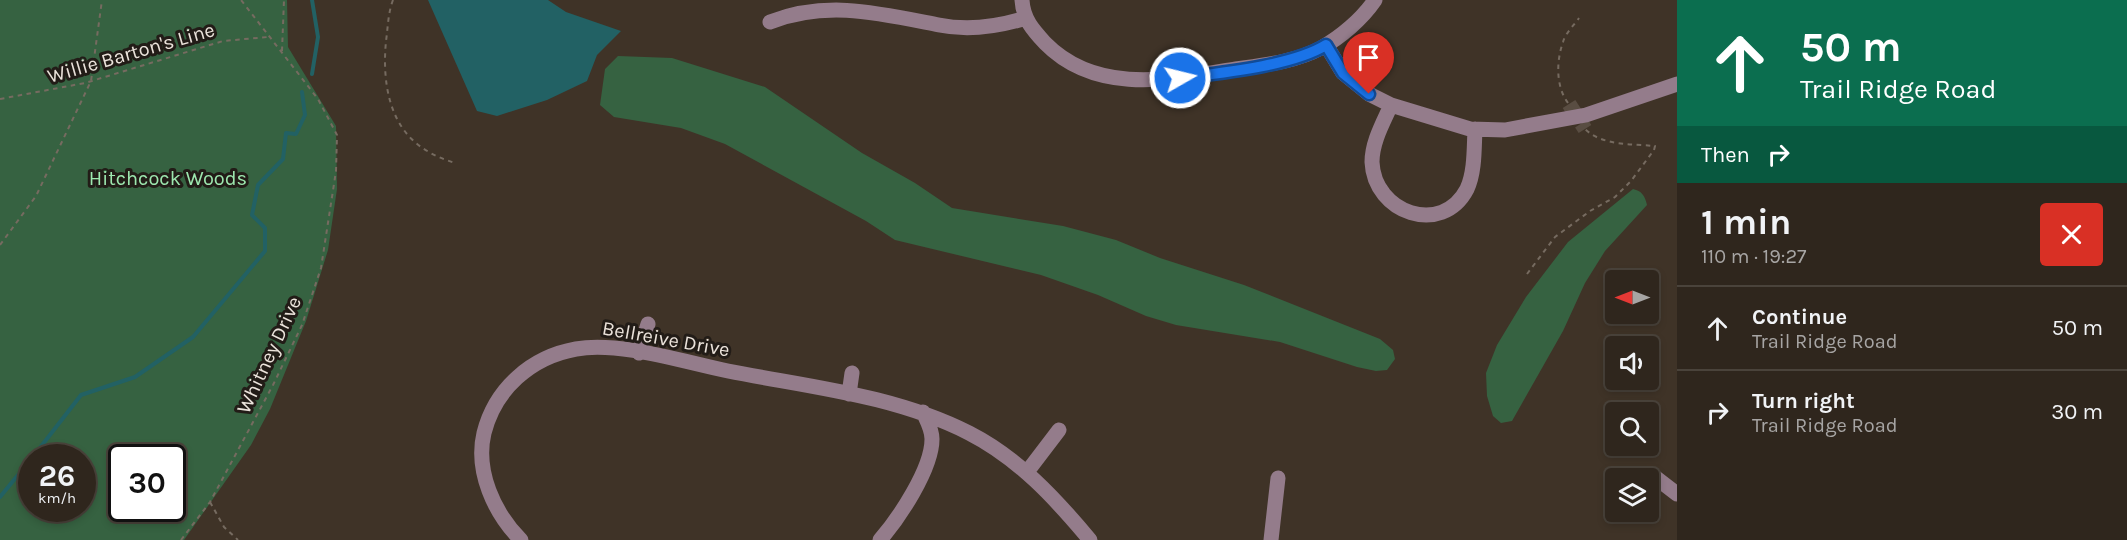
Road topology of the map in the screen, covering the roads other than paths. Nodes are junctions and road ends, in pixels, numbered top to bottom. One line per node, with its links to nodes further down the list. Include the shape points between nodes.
1 (1022, 0): 3 (street)
2 (1375, 0): 5 (street, via 1360,18)
3 (1026, 18): 4 (street, via 988,27 956,28 863,5 819,1 796,6); 5 (street, via 1058,54 1098,74 1144,81 1277,62)
4 (770, 22)
5 (1326, 45): 7 (street, via 1343,73)
6 (1677, 84): 8 (street, via 1586,115 1505,130)
7 (1390, 105): 8 (street); 8 (street, via 1373,151 1374,173 1388,200 1413,213 1441,212 1462,196 1470,179)
8 (1475, 129)
9 (648, 324): 10 (street)
10 (639, 353): 12 (street, Bellreive Drive); 19 (street, Bellreive Drive, via 606,347 560,353 523,372 498,400 486,427 482,466 492,497)
11 (852, 373): 12 (street)
12 (849, 394): 13 (street, Bellreive Drive)
13 (922, 412): 15 (street, Bellreive Drive, via 990,445); 20 (street, via 931,429 932,442 922,474 901,514)
14 (1059, 430): 15 (street)
15 (1027, 471): 21 (street, Bellreive Drive)
16 (1278, 478): 22 (street)
17 (1659, 480): 18 (street)
18 (1677, 494)
19 (521, 540)
20 (880, 540)
21 (1090, 540)
22 (1271, 540)

